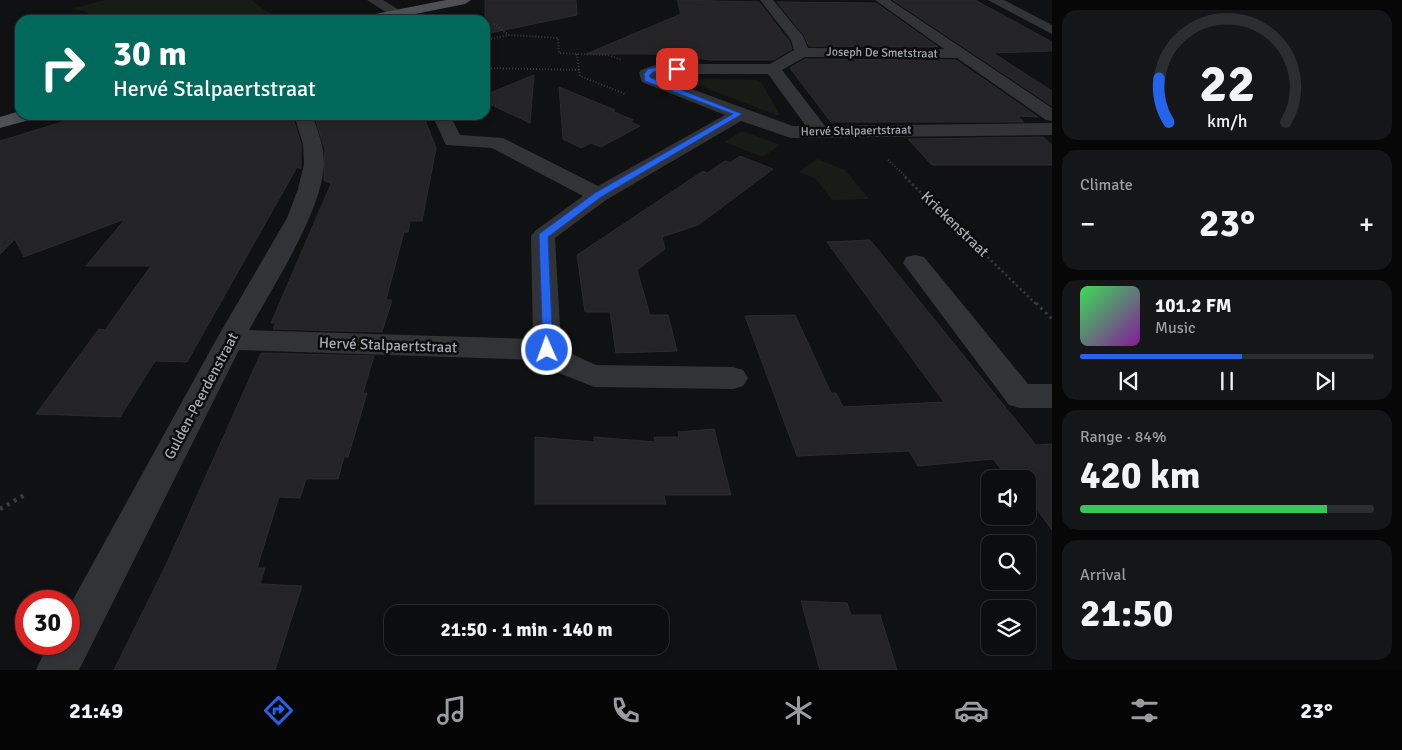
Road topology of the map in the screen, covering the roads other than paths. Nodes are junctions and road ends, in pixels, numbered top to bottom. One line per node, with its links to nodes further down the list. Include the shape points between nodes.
1 (373, 0): 6 (street)
2 (766, 0): 9 (street, via 798,39)
3 (881, 0): 10 (street)
4 (994, 0): 8 (street)
5 (462, 1): 6 (main road)
6 (397, 13): 7 (main road)
7 (388, 15)
8 (1052, 30)
9 (802, 52): 10 (street, Joseph De Smetstraat); 11 (street)
10 (961, 54): 13 (street)
11 (773, 69): 12 (street, via 658,69 647,73 648,79); 19 (street)
12 (738, 114): 19 (street, Hervé Stalpaertstraat, via 791,132); 20 (street)
13 (1052, 116)
14 (15, 119): 17 (main road)
15 (305, 120): 22 (street, Gulden-Peerdenstraat, via 313,144 314,164 309,189 298,218)
16 (443, 120): 20 (street, via 453,141 496,142)
17 (0, 123)
18 (1052, 129): 19 (street, Hervé Stalpaertstraat)
19 (820, 131)
20 (598, 195): 23 (street, via 543,236)
21 (915, 263): 25 (street, via 1020,396)
22 (230, 340): 23 (street, Hervé Stalpaertstraat); 26 (street, Gulden-Peerdenstraat)
23 (547, 350): 24 (street, via 564,363 594,376)
24 (733, 378)
25 (1052, 396)
26 (57, 670)

